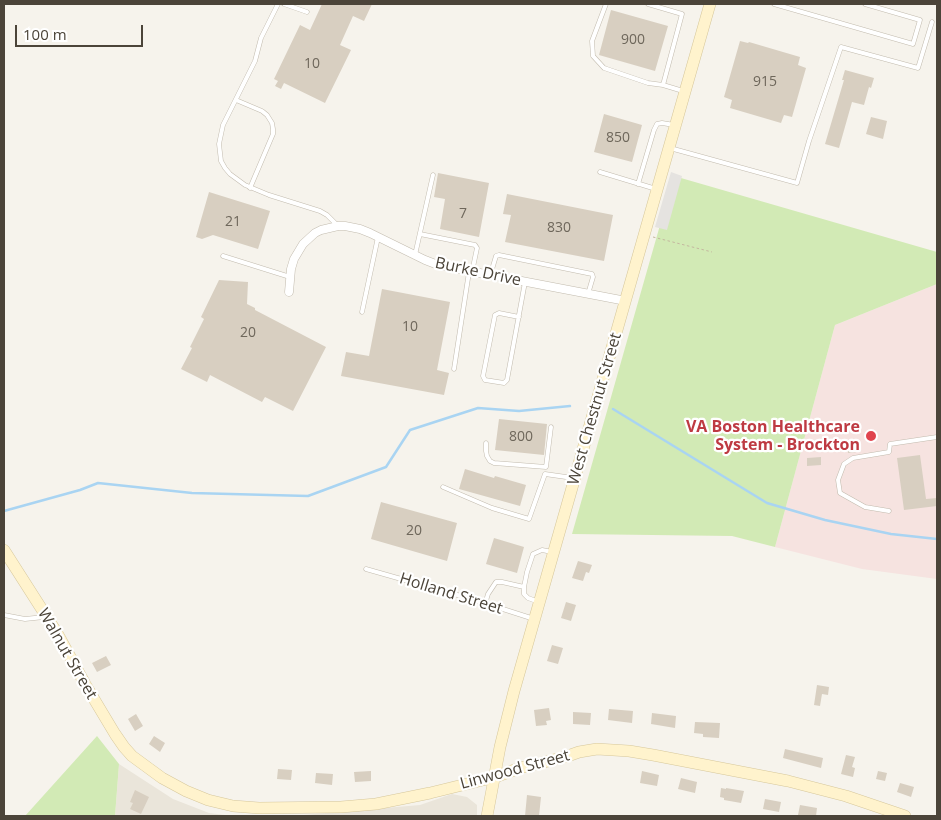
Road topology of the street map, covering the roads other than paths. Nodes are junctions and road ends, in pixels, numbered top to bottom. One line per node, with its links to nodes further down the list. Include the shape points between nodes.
1 (278, 4): 12 (lane)
2 (284, 4): 8 (lane)
3 (606, 4): 10 (lane, via 592,41 593,56 604,68)
4 (648, 4): 10 (lane, via 682,14)
5 (710, 4): 11 (street, West Chestnut Street)
6 (774, 4): 7 (lane, via 913,44 920,20)
7 (865, 4)
8 (307, 12)
9 (932, 22): 14 (lane, via 918,68 842,47 797,183)
10 (663, 85): 11 (lane)
11 (686, 92): 13 (street, West Chestnut Street)
12 (236, 100): 18 (lane, via 223,125 219,153 230,174); 18 (lane, via 262,110 273,129)
13 (676, 125): 14 (street, West Chestnut Street); 17 (lane, via 657,124)
14 (670, 148): 19 (street, West Chestnut Street)
15 (600, 172): 17 (lane)
16 (433, 175): 21 (lane)
17 (638, 184): 19 (lane)
18 (250, 188): 20 (lane, via 320,211)
19 (658, 190): 31 (street, West Chestnut Street)
20 (338, 226): 22 (street, Burke Drive, via 360,229); 27 (street, Burke Drive, via 314,233 303,244 294,259)
21 (420, 234): 23 (lane); 25 (lane, via 475,246)
22 (378, 237): 23 (street, Burke Drive); 32 (lane)
23 (415, 255): 25 (street, Burke Drive, via 438,265)
24 (223, 256): 27 (lane)
25 (471, 272): 26 (street, Burke Drive); 34 (lane)
26 (490, 276): 28 (street, Burke Drive); 30 (lane, via 499,255 592,274)
27 (290, 277): 29 (street, Burke Drive)
28 (525, 282): 30 (street, Burke Drive); 33 (lane)
29 (289, 292)
30 (588, 294): 31 (street, Burke Drive)
31 (626, 301): 40 (street, West Chestnut Street)
32 (362, 312)
33 (519, 317): 33 (lane, via 508,380 504,383 485,380 483,376 495,315)
34 (454, 369)
35 (551, 427): 38 (lane)
36 (937, 437): 42 (lane, via 890,444 889,452 852,458 844,464 838,480 840,494 865,507)
37 (486, 443): 38 (lane, via 487,456 494,463)
38 (546, 466): 39 (lane)
39 (545, 474): 40 (lane); 41 (lane, via 529,519 492,508)
40 (576, 478): 44 (street, West Chestnut Street)
41 (443, 487)
42 (889, 511)
43 (4, 550): 50 (street, Walnut Street)
44 (554, 552): 46 (lane, via 542,550 533,554); 47 (street, West Chestnut Street)
45 (366, 569): 48 (lane, Holland Street)
46 (524, 587): 47 (lane, via 524,594); 48 (lane, via 496,582)
47 (540, 603): 51 (street, West Chestnut Street)
48 (485, 604): 51 (lane, Holland Street)
49 (4, 615): 50 (lane, via 25,619)
50 (46, 616): 52 (street, Walnut Street, via 115,734)
51 (535, 620): 53 (street, West Chestnut Street, via 504,730)
52 (132, 756): 53 (street, Linwood Street, via 168,782 197,796 253,808 376,804)
53 (495, 777): 54 (street, West Chestnut Street); 55 (street, Linwood Street, via 597,749 629,751 788,781)
54 (488, 816)
55 (905, 816)

